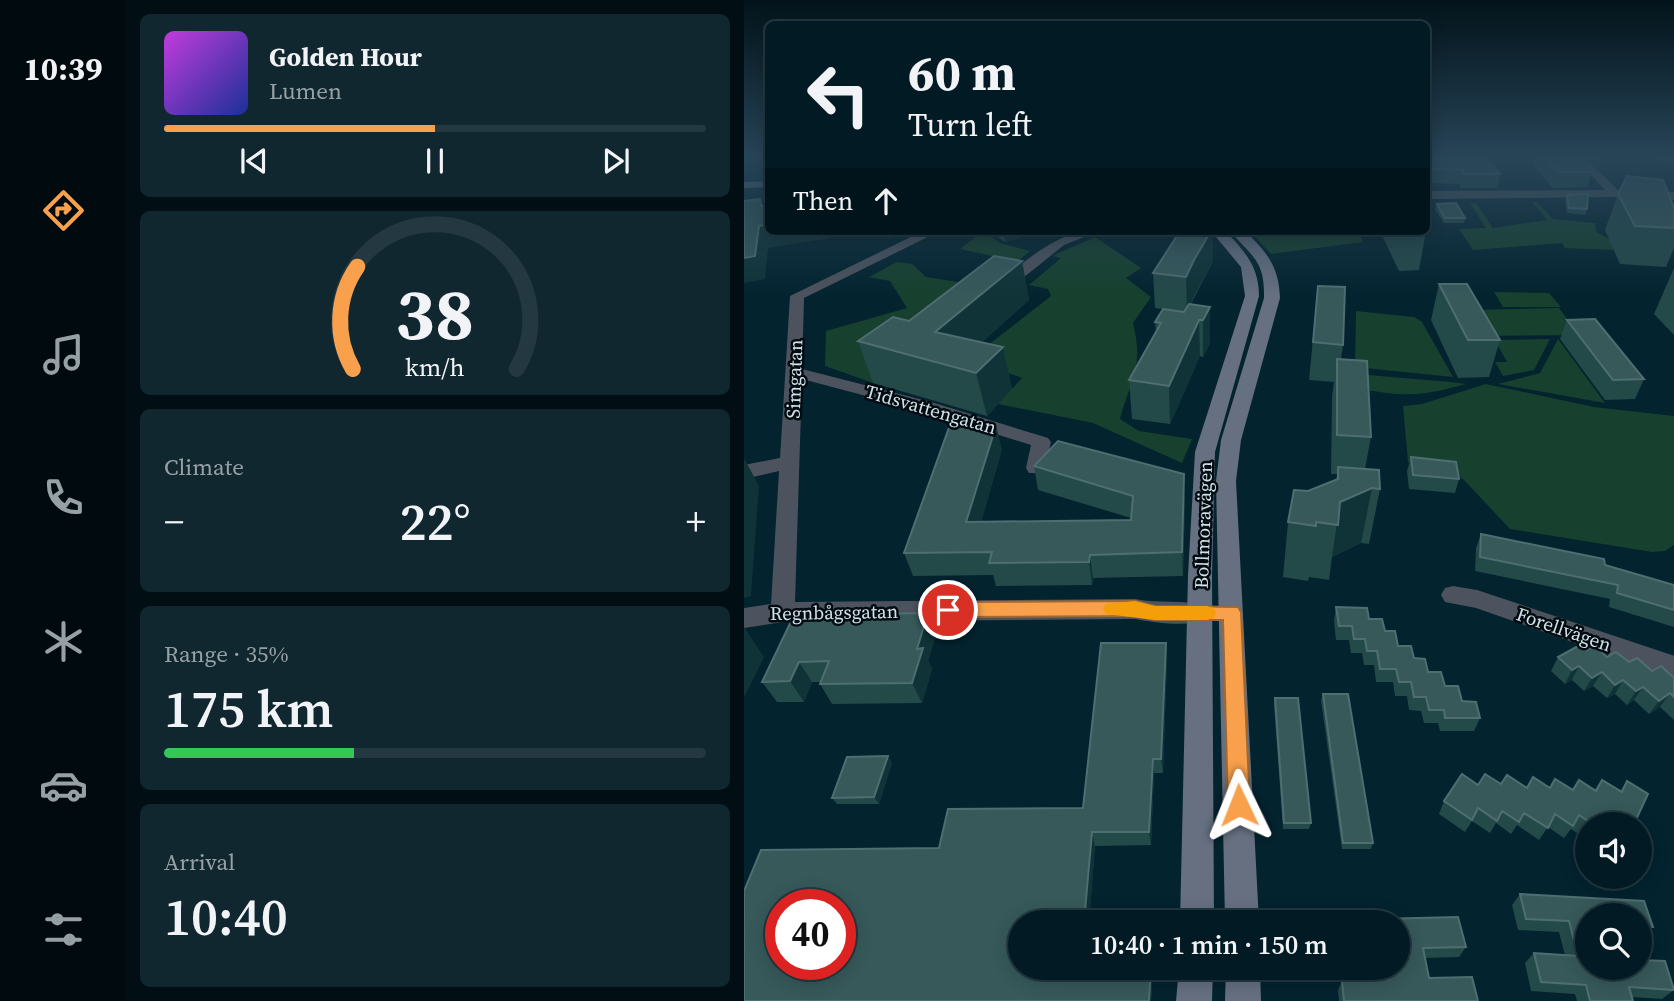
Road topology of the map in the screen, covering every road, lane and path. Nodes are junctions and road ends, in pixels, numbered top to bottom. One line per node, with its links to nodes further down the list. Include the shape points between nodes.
1 (925, 235): 7 (street, Simgatan, via 797,296)
2 (1080, 235): 5 (street, via 1059,242)
3 (1222, 235): 6 (street, Bollmoravägen, via 1253,275 1252,296)
4 (1241, 235): 6 (street, Bollmoravägen, via 1269,265 1272,298)
5 (1004, 286)
6 (1258, 306): 14 (street, Bollmoravägen, via 1226,481); 15 (street, Bollmoravägen, via 1205,452)
7 (795, 372): 8 (street, Simgatan); 9 (street, Tidsvattengatan, via 1042,442)
8 (789, 468): 10 (street); 11 (street); 13 (street, Simgatan)
9 (1036, 468)
10 (744, 472)
11 (744, 484)
12 (1453, 595): 17 (street, Forellvägen, via 1477,599)
13 (783, 612): 15 (street, Regnbågsgatan, via 1135,609); 16 (street, Regnbågsgatan)
14 (1232, 612): 15 (street); 19 (street, Bollmoravägen)
15 (1199, 613): 18 (street, Bollmoravägen)
16 (744, 618)
17 (1674, 667)
18 (1197, 910)
19 (1242, 910)
20 (1195, 980): 22 (street)
21 (1243, 980): 23 (street)
22 (1194, 1001)
23 (1243, 1001)

